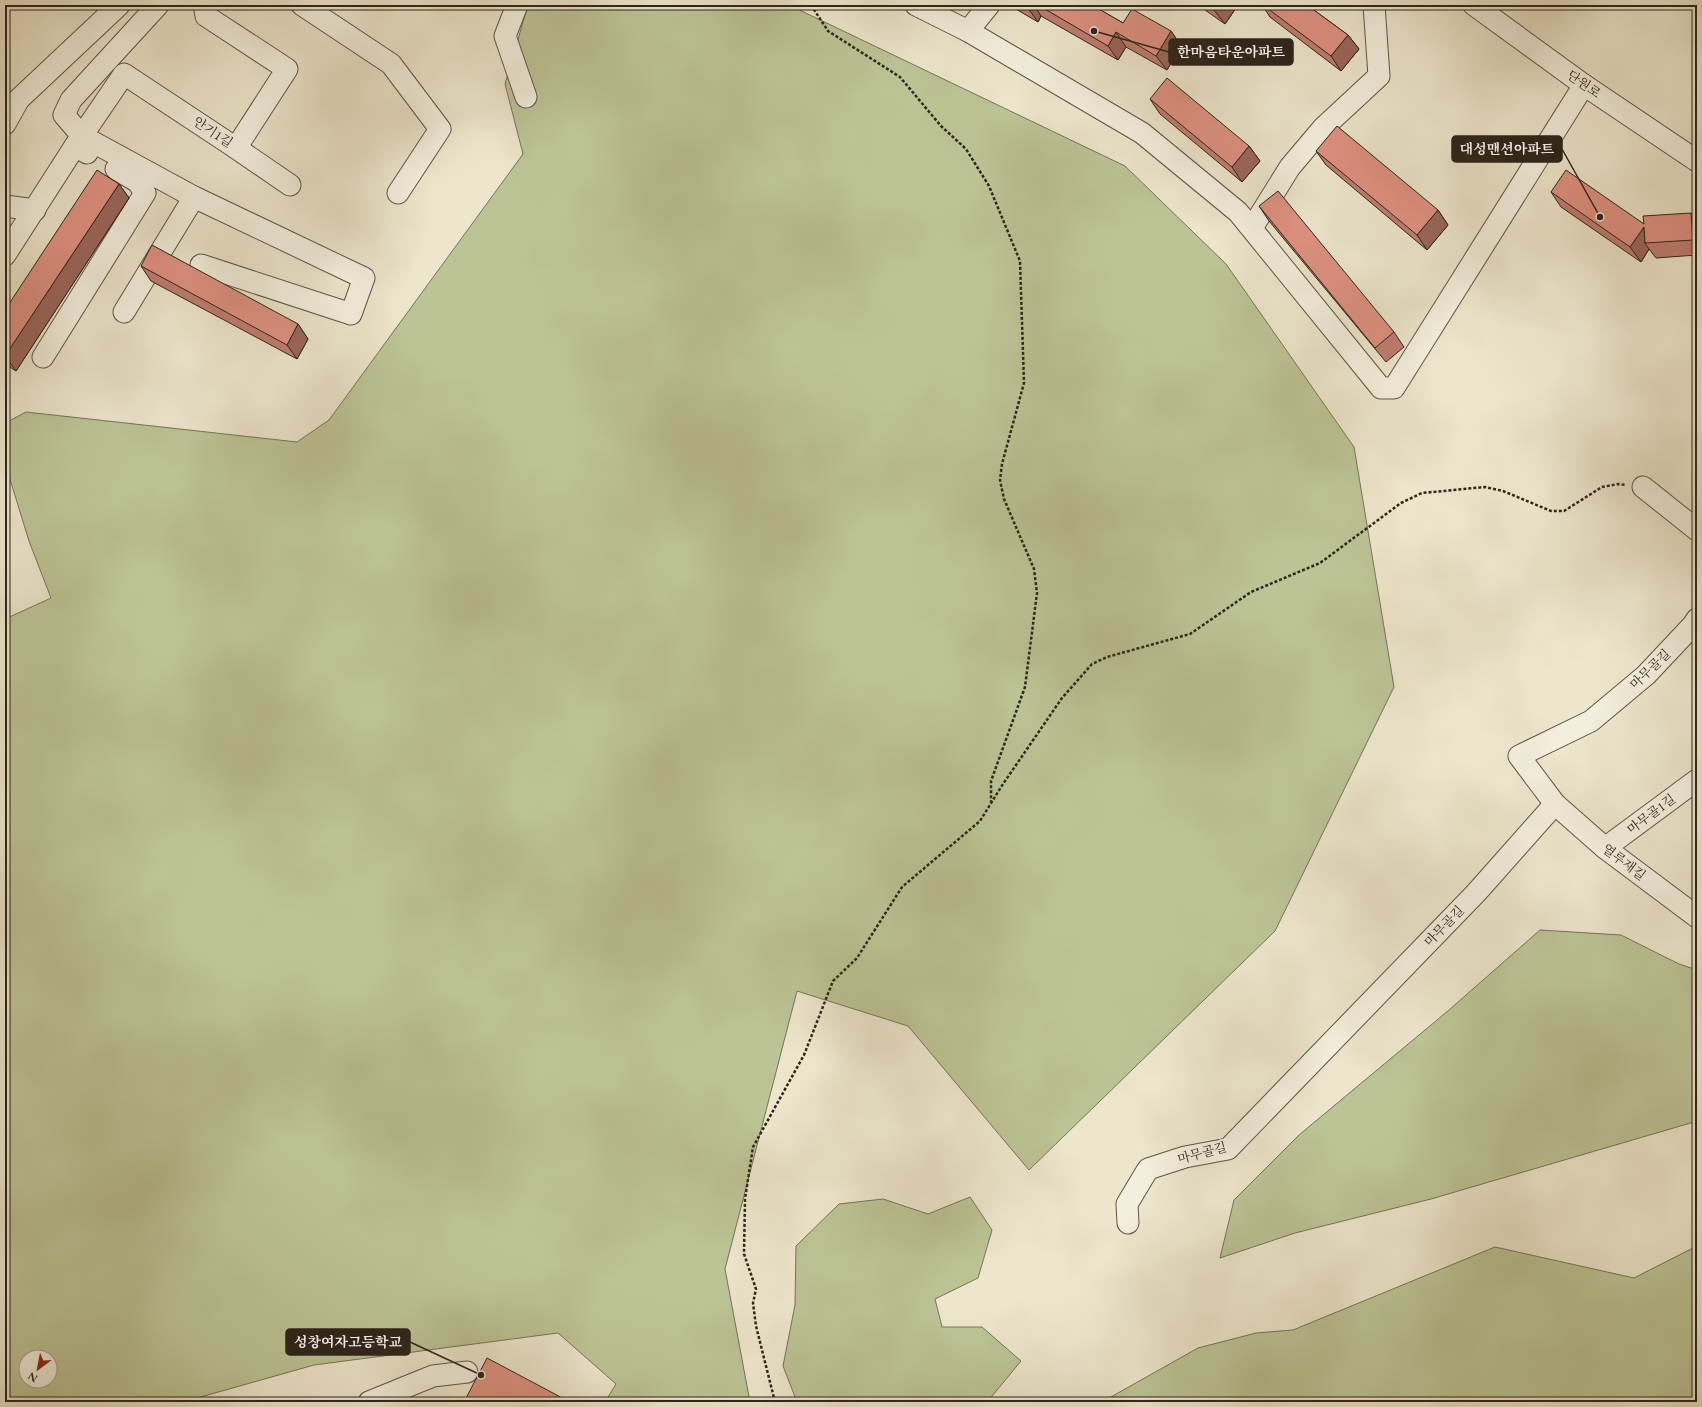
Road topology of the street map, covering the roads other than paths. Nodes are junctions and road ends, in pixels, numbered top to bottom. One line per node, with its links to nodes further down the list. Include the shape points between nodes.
1 (119, 5): 12 (street)
2 (158, 5): 15 (street, via 71,100 64,115)
3 (204, 5): 16 (street, 안기1길, via 206,16 287,69)
4 (302, 5): 19 (street, via 391,64 440,129)
5 (517, 5): 13 (street, via 504,36)
6 (916, 5): 10 (street)
7 (989, 5): 10 (street)
8 (1374, 5): 23 (street, via 1379,76 1323,128 1290,167)
9 (1474, 5): 11 (street, 단원로)
10 (968, 31): 23 (street, via 1142,134 1238,212)
11 (1584, 85): 17 (street, 단원로); 23 (street, via 1394,388 1381,388)
12 (12, 95): 14 (street)
13 (526, 97)
14 (5, 124)
15 (79, 141): 16 (street, 안기1길, via 124,74); 20 (street); 22 (street); 27 (street, via 138,182 145,193)
16 (236, 148): 18 (street)
17 (1697, 161)
18 (290, 185)
19 (398, 193)
20 (194, 197): 25 (street, via 364,278 352,314); 26 (street)
21 (5, 206): 22 (street)
22 (36, 210): 24 (street)
23 (1252, 228)
24 (5, 255)
25 (201, 265)
26 (124, 312)
27 (43, 357)
28 (1643, 487): 29 (street)
29 (1697, 530)
30 (1697, 619): 32 (street, 마무골길, via 1646,675 1591,721 1519,756)
31 (1697, 780): 33 (street, 마무골1길)
32 (1555, 804): 33 (street, 열루재길); 35 (street, 마무골길, via 1476,893 1228,1149 1185,1156 1148,1169 1127,1204)
33 (1605, 848): 34 (street, 열루재길)
34 (1697, 917)
35 (1128, 1223)
36 (467, 1372): 37 (street, via 433,1376)
37 (369, 1402)

